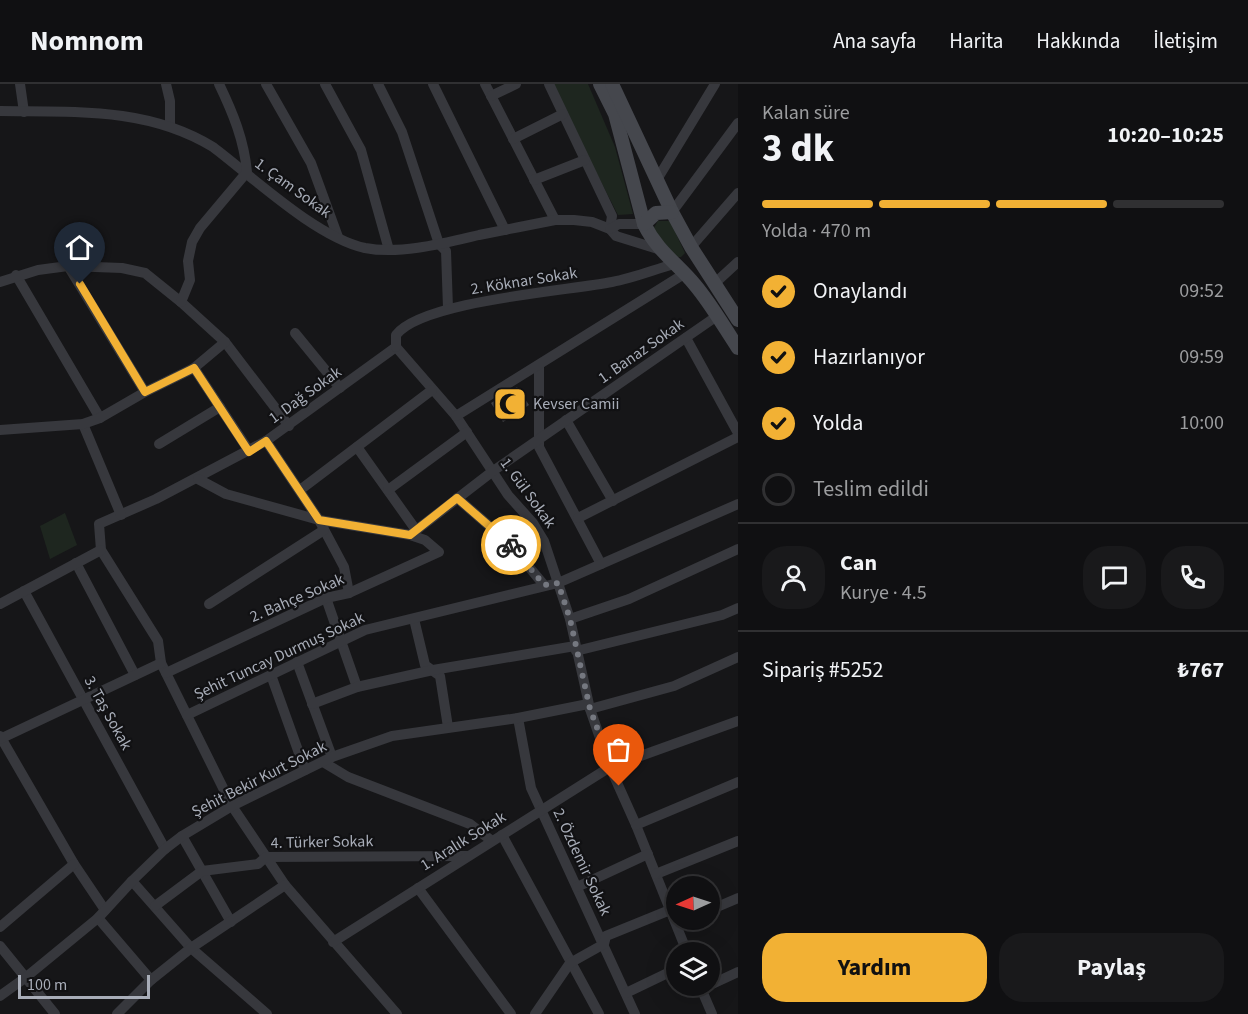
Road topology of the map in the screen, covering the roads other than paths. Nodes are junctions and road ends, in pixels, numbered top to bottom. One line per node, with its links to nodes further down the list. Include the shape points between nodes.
1 (20, 84): 16 (street)
2 (166, 84): 19 (street)
3 (219, 84): 22 (street, via 237,123)
4 (266, 84): 31 (street, via 311,163)
5 (325, 84): 34 (street, via 361,150)
6 (378, 84): 32 (street, via 402,132)
7 (433, 84): 30 (street)
8 (485, 84): 14 (street)
9 (516, 84): 14 (street)
10 (549, 84): 17 (street)
11 (600, 84): 28 (street, via 615,114)
12 (612, 84): 23 (street)
13 (715, 84): 23 (street)
14 (491, 96): 20 (street)
15 (0, 111): 16 (street, 1. Çam Sokak)
16 (24, 112): 19 (street, 1. Çam Sokak, via 103,113)
17 (563, 114): 20 (street); 21 (street)
18 (738, 123): 26 (street)
19 (170, 126): 22 (street, 1. Çam Sokak, via 197,138)
20 (513, 139): 24 (street)
21 (585, 160): 24 (street); 29 (street, via 612,216)
22 (247, 172): 31 (street, 1. Çam Sokak, via 310,222); 43 (street, via 192,242 190,280)
23 (658, 178): 26 (street)
24 (534, 180): 27 (street)
25 (738, 193): 33 (street)
26 (672, 212): 28 (street, via 656,213); 33 (street)
27 (555, 220): 29 (street, 1. Çam Sokak, via 592,222); 30 (street, 1. Çam Sokak)
28 (644, 224): 29 (street, via 619,224); 35 (street)
29 (610, 229): 35 (street, via 616,236)
30 (505, 230): 32 (street, 1. Çam Sokak)
31 (338, 237): 34 (street, 1. Çam Sokak, via 364,248)
32 (440, 244): 34 (street, 1. Çam Sokak); 45 (street, via 446,251)
33 (691, 247): 37 (street, via 687,262); 42 (street)
34 (389, 250)
35 (661, 250): 37 (street)
36 (738, 262): 42 (street)
37 (674, 264): 39 (street); 45 (street, 2. Köknar Sokak, via 614,282)
38 (69, 266): 40 (street); 43 (street, via 145,273); 57 (street)
39 (684, 274): 46 (street); 53 (street)
40 (16, 275): 41 (street); 60 (street)
41 (0, 282)
42 (714, 284): 44 (street)
43 (181, 302): 50 (street)
44 (734, 303): 47 (street)
45 (448, 308): 51 (street, 2. Köknar Sokak, via 408,324 396,335)
46 (717, 316): 49 (street, 1. Banaz Sokak); 52 (street)
47 (738, 320)
48 (295, 333): 55 (street)
49 (686, 338): 61 (street, 1. Banaz Sokak); 66 (street)
50 (225, 342): 54 (street); 63 (street)
51 (396, 347): 55 (street, 1. Dağ Sokak); 56 (street, 1. Gül Sokak)
52 (738, 348)
53 (539, 364): 59 (street); 67 (street)
54 (194, 368): 57 (street); 58 (street)
55 (340, 388): 63 (street, 1. Dağ Sokak)
56 (432, 390): 59 (street, 1. Gül Sokak); 70 (street)
57 (145, 392): 60 (street)
58 (220, 407): 69 (street); 71 (street)
59 (456, 416): 65 (street, 1. Gül Sokak)
60 (100, 418): 62 (street)
61 (566, 420): 67 (street, 1. Banaz Sokak); 77 (street)
62 (83, 424): 64 (street); 79 (street)
63 (289, 426): 68 (street, 1. Dağ Sokak)
64 (0, 430)
65 (467, 432): 72 (street, 1. Gül Sokak); 75 (street)
66 (738, 435): 77 (street)
67 (540, 439): 72 (street, 1. Banaz Sokak); 80 (street, via 539,447)
68 (266, 441): 71 (street, 1. Dağ Sokak); 74 (street)
69 (159, 444)
70 (357, 447): 74 (street); 75 (street)
71 (249, 452): 73 (street, 1. Dağ Sokak)
72 (493, 471): 76 (street, 1. Banaz Sokak); 88 (street, 1. Gül Sokak, via 544,540)
73 (198, 478): 79 (street, 1. Dağ Sokak); 81 (street, via 226,494)
74 (300, 490): 81 (street)
75 (388, 490): 83 (street)
76 (457, 498): 83 (street, 1. Banaz Sokak); 89 (street, via 509,543)
77 (613, 501): 80 (street)
78 (738, 504): 87 (street, Şehit Tuncay Durmuş Sokak)
79 (121, 515): 85 (street, 1. Dağ Sokak, via 99,524)
80 (578, 518): 87 (street)
81 (319, 520): 82 (street); 83 (street)
82 (324, 530): 91 (street, via 344,567); 94 (street)
83 (413, 532): 91 (street, 2. Bahçe Sokak, via 439,552)
84 (738, 549): 97 (street, via 629,599)
85 (102, 550): 86 (street); 102 (street, via 158,641)
86 (76, 563): 90 (street); 104 (street)
87 (601, 564): 88 (street, Şehit Tuncay Durmuş Sokak)
88 (558, 583): 89 (street, Şehit Tuncay Durmuş Sokak); 97 (street, 1. Gül Sokak)
89 (544, 585): 96 (street, Şehit Tuncay Durmuş Sokak)
90 (24, 591): 93 (street); 107 (street, 3. Taş Sokak)
91 (349, 593): 92 (street, 2. Bahçe Sokak)
92 (326, 598): 98 (street); 102 (street, 2. Bahçe Sokak)
93 (0, 604)
94 (209, 604)
95 (738, 608): 99 (street)
96 (414, 619): 98 (street, Şehit Tuncay Durmuş Sokak); 103 (street, via 425,665)
97 (570, 619): 99 (street, 1. Gül Sokak)
98 (340, 640): 101 (street, Şehit Tuncay Durmuş Sokak); 106 (street)
99 (576, 649): 103 (street); 109 (street, 1. Gül Sokak)
100 (738, 657): 109 (street, Şehit Bekir Kurt Sokak, via 674,686)
101 (297, 662): 105 (street, Şehit Tuncay Durmuş Sokak); 108 (street)
102 (164, 668): 104 (street, 2. Bahçe Sokak); 110 (street)
103 (433, 670): 106 (street); 113 (street, via 440,676)
104 (135, 675): 107 (street, 2. Bahçe Sokak)
105 (271, 675): 110 (street, Şehit Tuncay Durmuş Sokak); 117 (street)
106 (357, 687): 108 (street)
107 (83, 699): 114 (street, 2. Bahçe Sokak); 125 (street, 3. Taş Sokak)
108 (312, 704): 115 (street)
109 (589, 706): 111 (street, Şehit Bekir Kurt Sokak); 116 (street, 1. Gül Sokak)
110 (187, 715): 119 (street)
111 (518, 718): 113 (street, Şehit Bekir Kurt Sokak); 120 (street, 2. Özdemir Sokak, via 531,788)
112 (738, 721): 116 (street, 1. Aralık Sokak)
113 (448, 727): 115 (street, Şehit Bekir Kurt Sokak, via 392,736)
114 (0, 738): 129 (street)
115 (328, 760): 117 (street, Şehit Bekir Kurt Sokak); 123 (street, via 348,777)
116 (610, 767): 120 (street, 1. Aralık Sokak); 121 (street, 1. Gül Sokak)
117 (305, 770): 119 (street, Şehit Bekir Kurt Sokak)
118 (738, 782): 121 (street)
119 (232, 806): 122 (street, Şehit Bekir Kurt Sokak); 128 (street)
120 (541, 810): 123 (street, 1. Aralık Sokak); 134 (street, 2. Özdemir Sokak)
121 (636, 825): 126 (street, 1. Gül Sokak)
122 (182, 836): 125 (street, Şehit Bekir Kurt Sokak); 130 (street)
123 (497, 838): 127 (street, 1. Aralık Sokak); 149 (street)
124 (738, 841): 131 (street)
125 (165, 849): 132 (street, Şehit Bekir Kurt Sokak)
126 (648, 854): 131 (street, 1. Gül Sokak); 134 (street)
127 (469, 856): 128 (street, 4. Türker Sokak); 135 (street, 1. Aralık Sokak)
128 (266, 857): 130 (street, 4. Türker Sokak, via 258,864); 133 (street)
129 (74, 864): 140 (street); 144 (street)
130 (202, 870): 138 (street); 143 (street)
131 (656, 874): 137 (street, 1. Gül Sokak)
132 (132, 881): 138 (street); 140 (street, Şehit Bekir Kurt Sokak)
133 (285, 885): 143 (street); 145 (street)
134 (577, 887): 146 (street, 2. Özdemir Sokak)
135 (418, 888): 145 (street, 1. Aralık Sokak); 164 (street)
136 (738, 898): 139 (street)
137 (666, 900)
138 (155, 906): 148 (street)
139 (720, 906)
140 (105, 910): 142 (street, Şehit Bekir Kurt Sokak)
141 (666, 912): 146 (street, via 606,936)
142 (98, 918): 152 (street, Şehit Bekir Kurt Sokak); 153 (street)
143 (231, 922): 148 (street)
144 (0, 927)
145 (333, 942): 163 (street)
146 (604, 944): 149 (street); 155 (street, 2. Özdemir Sokak)
147 (0, 946): 152 (street)
148 (191, 948): 153 (street); 162 (street)
149 (570, 963): 158 (street); 165 (street)
150 (738, 972): 154 (street)
151 (666, 974): 155 (street)
152 (25, 978): 156 (street, Şehit Bekir Kurt Sokak); 160 (street)
153 (151, 980): 161 (street)
154 (720, 980)
155 (626, 993): 166 (street, 2. Özdemir Sokak)
156 (0, 996)
157 (707, 996): 159 (street)
158 (539, 1012)
159 (710, 1013)
160 (55, 1014)
161 (117, 1014)
162 (267, 1014)
163 (397, 1014)
164 (511, 1014)
165 (599, 1014)
166 (635, 1014)

